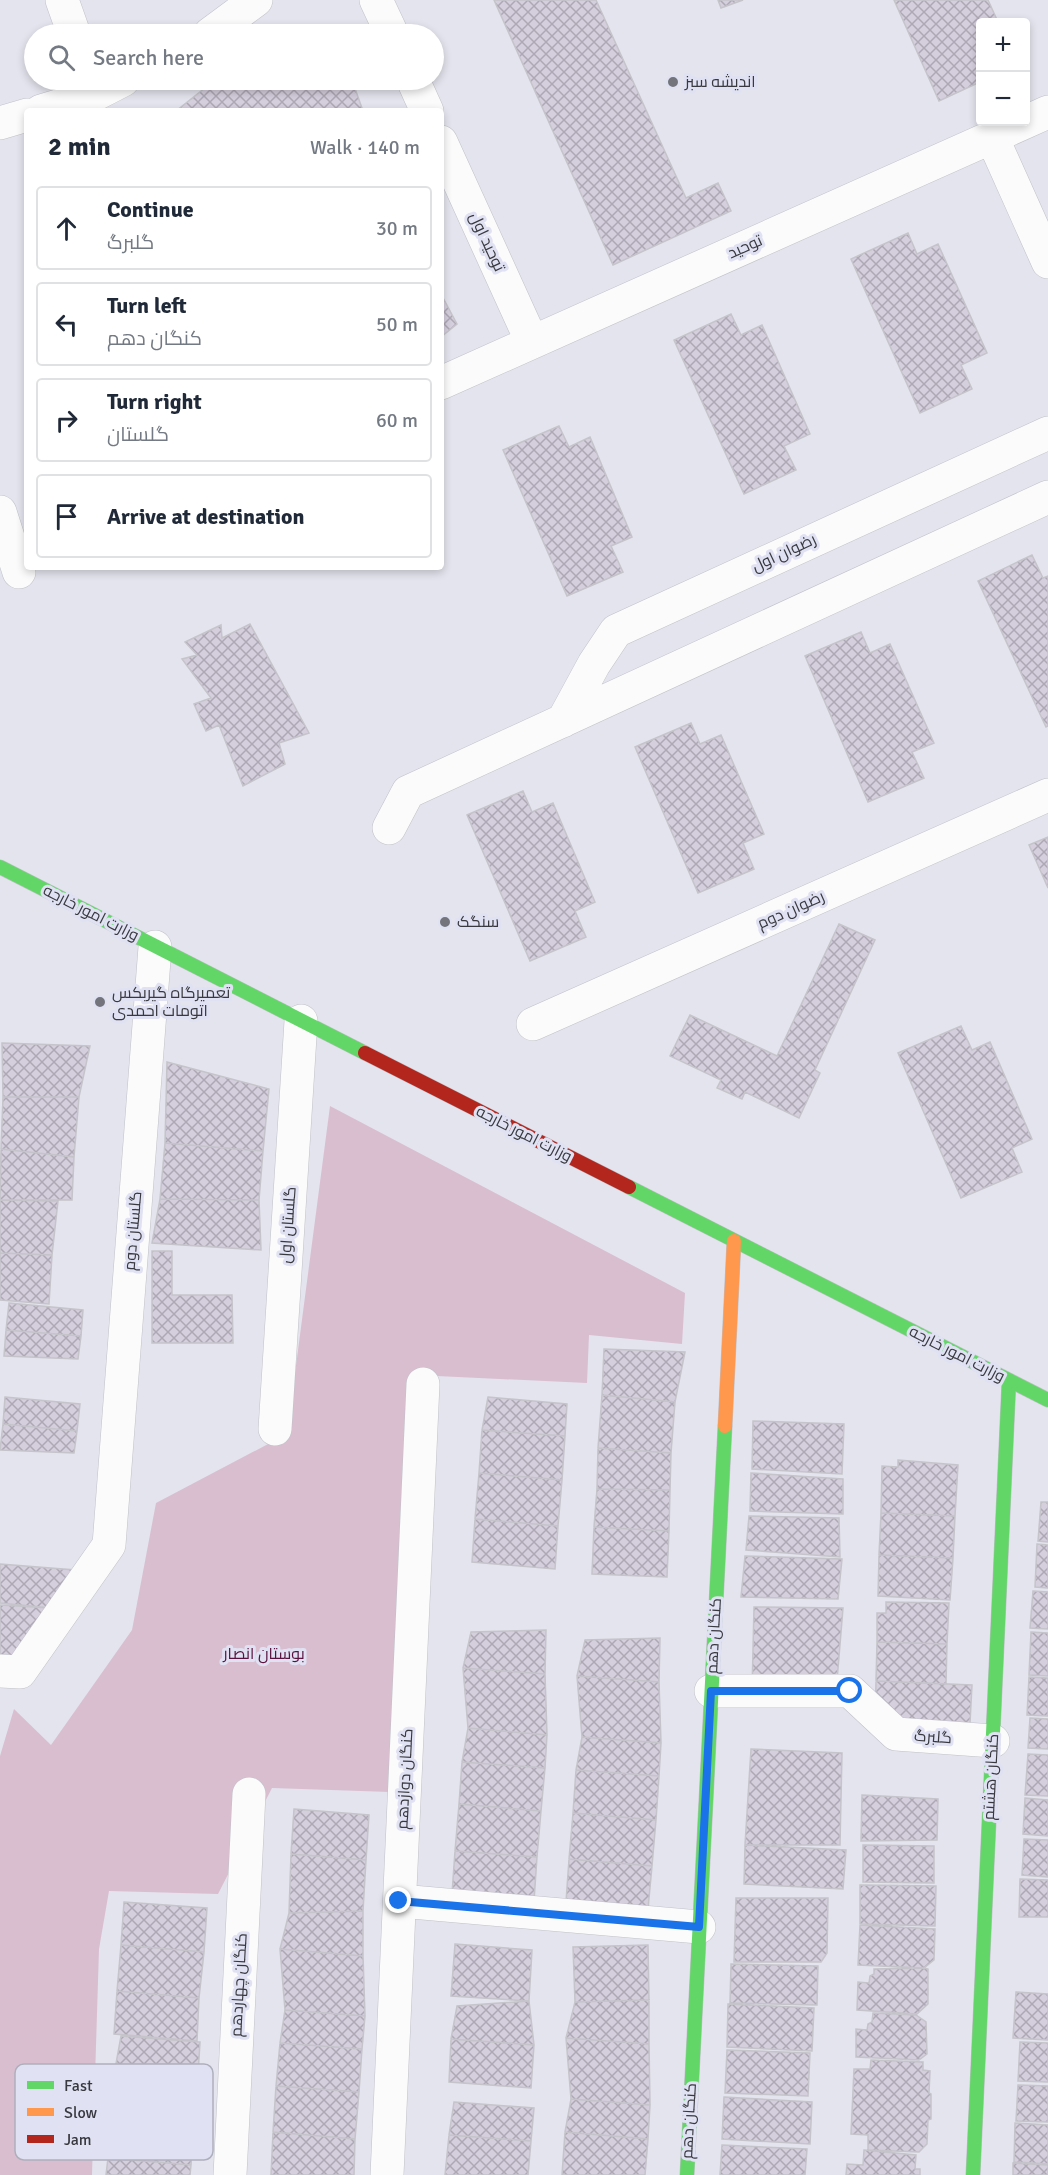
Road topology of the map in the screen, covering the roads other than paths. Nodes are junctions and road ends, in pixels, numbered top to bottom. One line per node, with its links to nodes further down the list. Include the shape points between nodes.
1 (62, 0): 4 (street)
2 (256, 0): 5 (street)
3 (376, 0): 6 (street)
4 (70, 24)
5 (224, 24)
6 (387, 24)
7 (89, 90): 9 (street)
8 (418, 90): 10 (street)
9 (48, 108)
10 (426, 108)
11 (1048, 112): 14 (street, توحید)
12 (24, 116): 13 (street)
13 (0, 123)
14 (992, 137): 16 (street); 17 (street, توحید)
15 (444, 149): 17 (street, توحید اول)
16 (1048, 262)
17 (532, 342): 18 (street, توحید)
18 (444, 381)
19 (1048, 433): 23 (street, رضوان اول, via 616,630)
20 (1048, 497): 23 (street)
21 (0, 512): 22 (street)
22 (16, 571)
23 (563, 721): 25 (street, via 408,792)
24 (1048, 795): 29 (street, رضوان دوم)
25 (389, 828)
26 (0, 867): 27 (street, وزارت امور خارجه)
27 (156, 947): 28 (street, وزارت امور خارجه); 35 (street, گلستان دوم, via 109,1545 20,1672)
28 (301, 1021): 30 (street, وزارت امور خارجه); 34 (street, گلستان اول)
29 (533, 1024)
30 (734, 1241): 31 (street, وزارت امور خارجه); 36 (street, کنگان دهم)
31 (1009, 1380): 33 (street, وزارت امور خارجه); 37 (street, کنگان هشتم)
32 (423, 1384): 39 (street, کنگان دوازدهم)
33 (1048, 1400)
34 (274, 1429)
35 (0, 1671)
36 (711, 1691): 37 (street, گلبرگ, via 850,1691 896,1734); 40 (street, کنگان دهم)
37 (993, 1741): 44 (street, کنگان هشتم)
38 (249, 1794): 41 (street, کنگان چهاردهم)
39 (399, 1901): 40 (street); 42 (street, کنگان دوازدهم)
40 (699, 1927): 43 (street, کنگان دهم)
41 (230, 2175)
42 (387, 2175)
43 (687, 2175)
44 (973, 2175)

